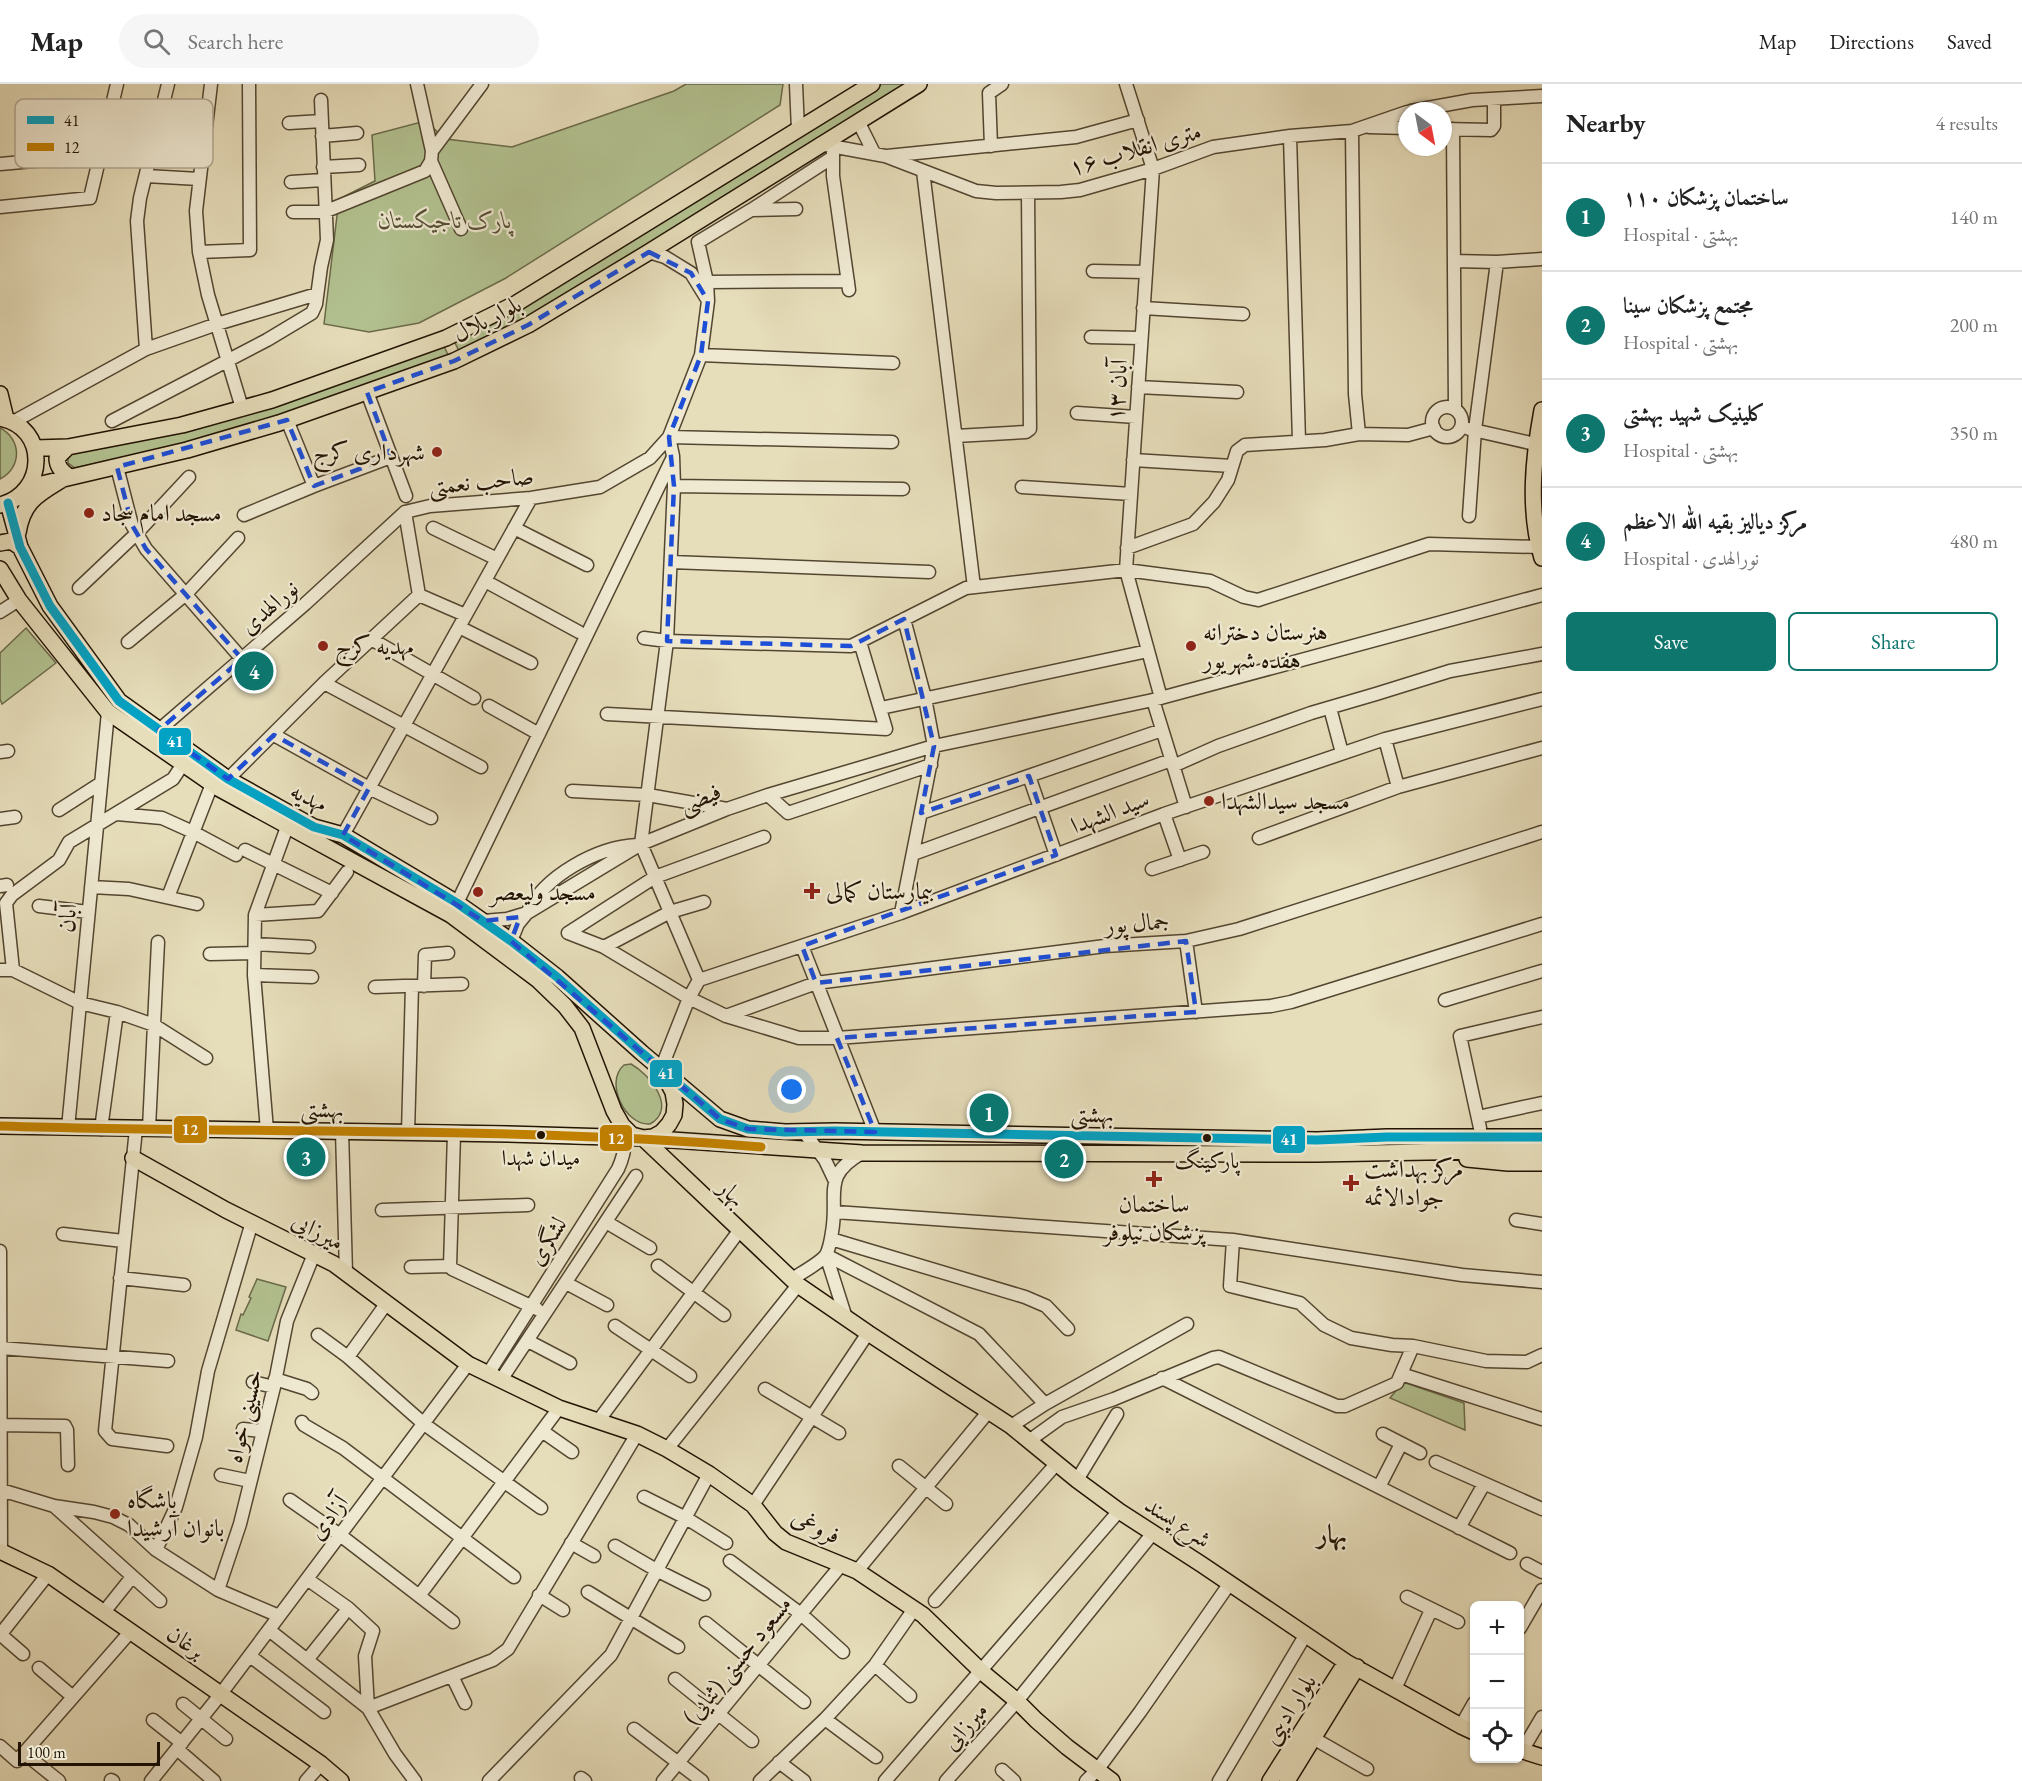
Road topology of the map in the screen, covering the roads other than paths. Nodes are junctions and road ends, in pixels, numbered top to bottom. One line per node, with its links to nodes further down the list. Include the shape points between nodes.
1 (117, 84): 13 (street)
2 (168, 84): 14 (street)
3 (211, 84): 15 (street)
4 (249, 84): 58 (street, via 250,250)
5 (417, 84): 34 (street)
6 (482, 84): 34 (street)
7 (796, 84): 27 (street)
8 (872, 84): 27 (main road, بلوار بلال)
9 (919, 84): 22 (main road, بلوار بلال)
10 (1002, 84): 31 (street, via 989,93)
11 (1126, 84): 20 (street, ۱۳ آبان)
12 (1542, 96): 16 (street, ۱۶ متری انقلاب)
13 (113, 99)
14 (164, 99)
15 (209, 99)
16 (1494, 99): 18 (street, ۱۶ متری انقلاب); 26 (street, via 1491,130)
17 (321, 100): 21 (street)
18 (1452, 103)
19 (1398, 115): 25 (street, ۱۶ متری انقلاب)
20 (1138, 120): 31 (street, via 1076,137); 43 (street, ۱۳ آبان)
21 (322, 121): 23 (street); 29 (street)
22 (858, 121): 32 (main road, بلوار بلال); 33 (street)
23 (289, 123)
24 (1398, 128): 25 (street, ۱۶ متری انقلاب)
25 (1356, 129): 30 (street, ۱۶ متری انقلاب); 93 (street, via 1355,388)
26 (1452, 129)
27 (798, 130): 50 (main road, بلوار بلال)
28 (357, 133): 29 (street)
29 (322, 135): 39 (street)
30 (1290, 136): 43 (street, ۱۶ متری انقلاب, via 1213,147); 95 (street)
31 (992, 146): 33 (street)
32 (828, 149): 33 (street, ۱۶ متری انقلاب); 53 (street); 56 (main road, بلوار بلال); 65 (street, via 849,286)
33 (880, 154): 44 (street, ۱۶ متری انقلاب)
34 (432, 156): 54 (street, via 425,171); 57 (street)
35 (1449, 156): 61 (street)
36 (15, 163): 37 (street)
37 (0, 164)
38 (359, 165): 39 (street)
39 (323, 167): 47 (street)
40 (97, 168): 51 (street, via 90,198)
41 (148, 168): 45 (street)
42 (201, 168): 46 (street)
43 (1153, 169): 49 (street, ۱۶ متری انقلاب, via 1080,190); 64 (street, ۱۳ آبان)
44 (923, 171): 49 (street, ۱۶ متری انقلاب, via 976,190); 94 (street)
45 (146, 176): 46 (street); 73 (street, via 137,220)
46 (200, 180): 58 (street, via 196,211)
47 (323, 180): 48 (street); 54 (street)
48 (291, 182)
49 (1028, 193): 94 (street, via 1030,429)
50 (687, 199): 56 (main road, via 687,212); 81 (main road, بلوار بلال, via 517,303 446,338)
51 (0, 207)
52 (796, 209): 53 (street)
53 (751, 210): 65 (street, via 698,242)
54 (324, 212): 55 (street); 66 (street, via 327,240)
55 (293, 213)
56 (701, 220): 59 (main road, بلوار بلال)
57 (461, 229)
58 (199, 252): 70 (street)
59 (649, 252): 67 (street, via 691,273); 78 (main road, بلوار بلال, via 528,325 454,361)
60 (1542, 259): 62 (street)
61 (1454, 261): 62 (street); 82 (street)
62 (1497, 262): 91 (street)
63 (1093, 271): 64 (street)
64 (1146, 272): 68 (street, ۱۳ آبان)
65 (707, 282): 67 (street)
66 (317, 294): 70 (street); 75 (street, via 312,313)
67 (708, 301): 74 (street)
68 (1143, 308): 69 (street); 72 (street, ۱۳ آبان)
69 (1242, 314)
70 (217, 324): 73 (street); 75 (street)
71 (1091, 337): 72 (street)
72 (1141, 338): 77 (street, ۱۳ آبان)
73 (146, 350): 86 (street)
74 (701, 355): 76 (street); 92 (street)
75 (228, 360): 81 (street); 88 (street)
76 (893, 363)
77 (1138, 387): 79 (street); 85 (street, ۱۳ آبان)
78 (367, 392): 87 (main road, بلوار بلال); 101 (street)
79 (1237, 392)
80 (0, 394): 86 (main road)
81 (242, 408): 98 (main road, بلوار بلال, via 182,425)
82 (1455, 409): 89 (street, via 1462,417); 90 (street, via 1446,406 1437,410 1432,419)
83 (1542, 410): 97 (main road)
84 (1077, 413): 85 (street)
85 (1136, 417): 102 (street, ۱۳ آبان)
86 (6, 419): 99 (main road, via 26,432)
87 (287, 420): 104 (main road, بلوار بلال); 107 (street)
88 (112, 421)
89 (1461, 427): 90 (street, via 1450,436 1440,435); 91 (street)
90 (1434, 428): 93 (street, via 1408,435)
91 (1475, 430): 97 (street); 118 (street)
92 (670, 433): 96 (street); 100 (street); 114 (street, صاحب نعمتی, via 650,458 600,487)
93 (1359, 434): 95 (street)
94 (956, 436): 134 (street)
95 (1299, 441): 103 (street, via 1245,445 1237,452)
96 (892, 442)
97 (1535, 444): 126 (main road, via 1533,510)
98 (68, 447): 99 (main road, بلوار بلال); 105 (main road, via 57,458 60,469)
99 (35, 448): 109 (main road, via 35,474)
100 (673, 456): 108 (street); 169 (street)
101 (391, 457): 107 (street); 113 (street)
102 (1133, 460): 103 (street); 112 (street, ۱۳ آبان)
103 (1232, 466): 125 (street, via 1214,502 1193,524)
104 (117, 467): 105 (main road, بلوار بلال); 121 (street)
105 (68, 476): 109 (main road, بلوار بلال); 124 (main road, via 39,494 23,511)
106 (189, 477): 121 (street)
107 (314, 486): 117 (street)
108 (674, 486): 111 (street); 128 (street)
109 (29, 487): 115 (main road)
110 (1022, 487): 112 (street)
111 (903, 489)
112 (1131, 494): 125 (street, ۱۳ آبان)
113 (406, 496)
114 (531, 498): 116 (street, صاحب نعمتی, via 430,506); 120 (street)
115 (4, 504): 124 (main road, مهدیه)
116 (405, 512): 137 (street, صاحب نعمتی); 152 (street, نورالهدی)
117 (244, 515)
118 (1469, 516)
119 (433, 528): 127 (street)
120 (514, 528): 127 (street); 129 (street)
121 (137, 533): 135 (street); 136 (street, via 146,549)
122 (238, 538): 136 (street)
123 (0, 543): 124 (main road)
124 (19, 543): 167 (main road, مهدیه, via 50,606 119,701)
125 (1127, 548): 131 (street, ۱۳ آبان)
126 (1540, 553): 131 (street, via 1429,544 1254,600 1210,581)
127 (497, 559): 133 (street)
128 (671, 562): 132 (street); 147 (street)
129 (587, 565)
130 (0, 569): 139 (main road, مهدیه)
131 (1126, 570): 134 (street); 150 (street, ۱۳ آبان)
132 (929, 572)
133 (485, 581): 141 (street); 144 (street)
134 (974, 586): 142 (street)
135 (79, 588)
136 (186, 594): 148 (street); 152 (street)
137 (419, 595): 141 (street); 146 (street)
138 (1542, 595): 158 (street, فیضی)
139 (19, 600): 140 (street); 163 (main road, مهدیه)
140 (0, 612)
141 (465, 615): 143 (street)
142 (904, 619): 149 (street); 157 (street)
143 (459, 627): 153 (street); 154 (street)
144 (579, 632)
145 (644, 638): 147 (street)
146 (371, 639): 154 (street); 155 (street)
147 (667, 641): 149 (street, via 851,646); 165 (street)
148 (128, 642)
149 (860, 642): 161 (street)
150 (1148, 651): 157 (street); 158 (street, ۱۳ آبان)
151 (1542, 654): 162 (street, via 1450,671)
152 (242, 659): 167 (street, نورالهدی)
153 (531, 663)
154 (432, 675): 156 (street); 166 (street)
155 (324, 683): 166 (street); 170 (street)
156 (474, 698)
157 (925, 698): 161 (street); 172 (street)
158 (1157, 699): 168 (street, ۱۳ آبان); 172 (street, فیضی)
159 (1542, 699): 171 (street, سید الشهدا)
160 (489, 706): 169 (street)
161 (881, 708): 165 (street, via 886,729)
162 (1330, 708): 174 (street); 175 (street)
163 (108, 712): 176 (main road, مهدیه); 181 (street, آبان)
164 (607, 714): 165 (street)
165 (657, 718): 186 (street)
166 (404, 725): 178 (street); 184 (street)
167 (159, 730): 180 (main road, مهدیه)
168 (1162, 730): 175 (street, ۱۳ آبان); 179 (street)
169 (539, 734): 218 (street)
170 (274, 735): 180 (street); 184 (street)
171 (1385, 739): 174 (street, سید الشهدا); 183 (street)
172 (934, 746): 177 (street); 187 (street, فیضی)
173 (1542, 748): 183 (street)
174 (1342, 753): 188 (street, سید الشهدا)
175 (1172, 763): 188 (street, ۱۳ آبان); 189 (street)
176 (183, 764): 182 (main road, مهدیه); 193 (street, via 173,778)
177 (930, 765): 187 (street, via 788,813); 192 (street)
178 (481, 767)
179 (1029, 776): 189 (street); 192 (street)
180 (228, 779): 202 (main road, مهدیه, via 314,826)
181 (101, 783): 191 (street); 198 (street, آبان)
182 (212, 784): 199 (main road, مهدیه); 200 (street)
183 (1398, 787): 204 (street)
184 (369, 788): 196 (street); 202 (street)
185 (572, 791): 186 (street)
186 (648, 795): 190 (street); 205 (street)
187 (768, 795): 190 (street, فیضی)
188 (1186, 807): 194 (street, سید الشهدا)
189 (1040, 808): 207 (street); 208 (street)
190 (727, 809): 205 (street, فیضی)
191 (59, 810)
192 (921, 813): 207 (street)
193 (116, 814): 198 (street); 200 (street, via 162,818)
194 (1164, 814): 208 (street, سید الشهدا); 209 (street)
195 (15, 817): 197 (street)
196 (431, 818)
197 (0, 819)
198 (97, 826): 214 (street, آبان); 238 (street, via 69,842 60,860 6,903)
199 (287, 827): 210 (street); 268 (main road, مهدیه, via 451,915 538,980 582,1028)
200 (193, 832): 210 (street); 216 (street)
201 (1542, 832): 229 (street, جمال پور, via 1239,929)
202 (343, 835): 218 (main road, مهدیه)
203 (764, 837): 213 (street)
204 (1259, 838)
205 (641, 844): 213 (street); 224 (street, فیضی, via 601,852 569,869 542,891)
206 (1203, 852): 209 (street)
207 (913, 854): 223 (street)
208 (1056, 855): 223 (street, سید الشهدا)
209 (1180, 860): 211 (street)
210 (274, 866): 215 (street); 225 (street)
211 (1152, 869)
212 (347, 872): 215 (street)
213 (655, 877): 222 (street); 233 (street, via 568,933)
214 (91, 886): 216 (street); 221 (street, آبان)
215 (332, 893): 225 (street, via 318,911)
216 (168, 897): 219 (street)
217 (704, 902): 222 (street)
218 (457, 903): 226 (main road, مهدیه)
219 (197, 904)
220 (39, 906): 221 (street)
221 (88, 912): 249 (street, آبان)
222 (670, 912): 233 (street); 242 (street)
223 (902, 913): 231 (street, سید الشهدا)
224 (527, 914): 226 (street); 228 (street)
225 (255, 915): 234 (street)
226 (483, 921): 228 (main road, مهدیه)
227 (1542, 924): 251 (street, via 1291,1002)
228 (511, 941): 257 (main road, مهدیه)
229 (1186, 941): 243 (street, جمال پور, via 1106,946); 251 (street)
230 (158, 942): 254 (street)
231 (802, 946): 242 (street, سید الشهدا); 243 (street)
232 (309, 947): 234 (street)
233 (604, 947): 247 (street)
234 (255, 949): 236 (street); 240 (street)
235 (448, 952): 245 (street, via 425,955)
236 (210, 954)
237 (0, 970): 238 (street)
238 (13, 970): 249 (street)
239 (1542, 971): 248 (street)
240 (254, 975): 241 (street); 265 (street)
241 (312, 977)
242 (699, 980): 247 (street)
243 (816, 983): 252 (street, جمال پور); 255 (street)
244 (462, 984): 245 (street)
245 (418, 986): 246 (street); 267 (street)
246 (375, 987)
247 (689, 998): 252 (street); 257 (street)
248 (1445, 1000)
249 (80, 1003): 250 (street); 261 (street, آبان)
250 (117, 1012): 254 (street); 264 (street)
251 (1196, 1012): 255 (street)
252 (726, 1016): 255 (street, via 799,1038)
253 (1542, 1017): 259 (street, via 1460,1036)
254 (153, 1025): 256 (street); 262 (street)
255 (837, 1038): 270 (street)
256 (206, 1058)
257 (661, 1069): 269 (main road, بهشتى, via 720,1119 748,1129); 273 (main road, via 673,1092 674,1115 662,1132)
258 (1542, 1104): 259 (street)
259 (1479, 1123): 263 (main road); 274 (main road)
260 (0, 1126): 261 (main road, بهشتی)
261 (68, 1128): 264 (main road, بهشتی)
262 (142, 1128): 264 (main road, بهشتی); 265 (main road, بهشتی); 278 (street)
263 (1542, 1128)
264 (101, 1129)
265 (267, 1130): 266 (main road, بهشتی)
266 (342, 1131): 267 (main road, بهشتی); 303 (street)
267 (408, 1132): 271 (main road, بهشتی)
268 (624, 1132): 271 (main road, بهشتی); 273 (main road); 312 (street, لشگری, via 623,1158 618,1169)
269 (804, 1132): 270 (main road, بهشتى); 276 (street)
270 (875, 1132): 274 (main road, بهشتى, via 1317,1140)
271 (453, 1134): 283 (street)
272 (1542, 1137): 274 (main road, بهشتى)
273 (643, 1138): 276 (main road, بهشتى); 290 (main road, بهار)
274 (1387, 1145): 275 (main road, بهشتى); 277 (main road, بهشتى, via 1316,1154); 279 (main road, via 1508,1163)
275 (1542, 1150)
276 (819, 1152): 277 (main road, بهشتى); 281 (street)
277 (862, 1153): 281 (street, via 843,1165)
278 (133, 1158): 287 (main road, میرزایی); 294 (street)
279 (1542, 1163)
280 (636, 1176): 288 (street)
281 (834, 1179): 285 (street)
282 (528, 1205): 283 (street)
283 (452, 1209): 284 (street); 301 (street)
284 (382, 1210)
285 (835, 1212): 292 (street); 293 (street)
286 (1516, 1220): 289 (street)
287 (252, 1222): 297 (main road, میرزایی); 392 (street, via 208,1371 196,1437 176,1508)
288 (606, 1222): 295 (street); 307 (street)
289 (1542, 1224)
290 (740, 1231): 305 (main road, بهار); 309 (street)
291 (63, 1234): 294 (street)
292 (831, 1239): 298 (street); 318 (street, via 1025,1298 1046,1306)
293 (1233, 1240): 306 (street, via 1462,1275); 322 (street, via 1230,1286 1300,1303 1324,1325 1351,1338)
294 (123, 1241): 304 (street)
295 (650, 1248)
296 (0, 1251): 302 (street)
297 (314, 1254): 303 (main road, میرزایی); 336 (street, حسینی خواه, via 287,1321)
298 (826, 1255): 305 (street); 315 (street); 339 (street, via 979,1334)
299 (657, 1266): 309 (street)
300 (411, 1267): 301 (street)
301 (451, 1268): 312 (street)
302 (0, 1271): 323 (street)
303 (346, 1273): 310 (main road, میرزایی)
304 (120, 1278): 308 (street); 326 (street)
305 (795, 1282): 315 (main road, بهار); 359 (street)
306 (1542, 1282)
307 (566, 1283): 311 (street); 313 (street)
308 (184, 1286)
309 (693, 1293): 314 (street); 324 (street)
310 (386, 1304): 327 (street); 330 (main road, میرزایی)
311 (607, 1305)
312 (531, 1306): 313 (street); 333 (street, لشگری)
313 (546, 1314): 321 (street)
314 (724, 1315)
315 (846, 1318): 319 (main road, بهار)
316 (1187, 1324): 339 (street)
317 (615, 1326): 324 (street)
318 (1068, 1329)
319 (868, 1333): 341 (main road, شرع پسند); 343 (street)
320 (318, 1335): 327 (street)
321 (528, 1341): 329 (street); 333 (street)
322 (1413, 1346): 325 (street, via 1486,1361 1527,1362); 331 (street)
323 (0, 1348): 326 (street); 348 (street)
324 (651, 1351): 332 (street); 345 (street)
325 (1542, 1355)
326 (113, 1356): 328 (street); 358 (street, via 105,1431 112,1439)
327 (348, 1357): 347 (street)
328 (168, 1361)
329 (570, 1363)
330 (468, 1364): 333 (main road, فروغی); 347 (street, آزادی)
331 (1401, 1374): 334 (street, via 1397,1383 1345,1406 1219,1357); 344 (street)
332 (690, 1376)
333 (495, 1377): 340 (main road, فروغی)
334 (1162, 1378): 356 (street, via 1062,1417); 373 (street)
335 (253, 1382): 336 (street)
336 (275, 1383): 338 (street); 351 (street, حسینی خواه)
337 (765, 1389): 343 (street)
338 (312, 1393)
339 (1045, 1404): 349 (street)
340 (559, 1408): 345 (main road, فروغی); 352 (street)
341 (989, 1411): 349 (main road, شرع پسند); 374 (street)
342 (1117, 1414): 369 (street)
343 (812, 1417): 353 (street); 379 (street)
344 (1542, 1419)
345 (599, 1420): 354 (main road, فروغی)
346 (302, 1422): 368 (street)
347 (424, 1424): 368 (street, آزادی); 371 (street)
348 (0, 1425): 364 (street, via 65,1426); 375 (street)
349 (1011, 1426): 356 (main road, شرع پسند)
350 (243, 1429): 351 (street)
351 (262, 1431): 370 (street, حسینی خواه)
352 (542, 1431): 360 (street); 371 (street)
353 (839, 1433)
354 (637, 1434): 359 (main road, فروغی); 389 (street)
355 (1383, 1434): 357 (street)
356 (1030, 1440): 363 (main road, شرع پسند)
357 (1401, 1444): 361 (street); 373 (street)
358 (167, 1446)
359 (667, 1449): 366 (main road, فروغی)
360 (572, 1452)
361 (1420, 1453)
362 (1436, 1462): 372 (street)
363 (1057, 1463): 369 (main road, شرع پسند); 415 (street)
364 (68, 1465)
365 (899, 1466): 374 (street)
366 (709, 1474): 379 (main road, فروغی); 384 (street)
367 (221, 1475): 370 (street)
368 (383, 1478): 387 (street, آزادی); 388 (street)
369 (1077, 1480): 383 (main road, شرع پسند)
370 (250, 1481): 407 (street, حسینی خواه)
371 (504, 1481): 381 (street); 388 (street)
372 (1484, 1484): 382 (street); 385 (street)
373 (1378, 1487): 385 (street)
374 (926, 1488): 378 (street); 400 (street)
375 (1, 1490): 380 (street); 393 (street)
376 (644, 1497): 384 (street)
377 (290, 1500): 387 (street)
378 (946, 1504)
379 (753, 1505): 397 (main road, فروغی, via 786,1542)
380 (54, 1506): 392 (street, via 113,1517 129,1525); 403 (street)
381 (541, 1508)
382 (1542, 1509)
383 (1119, 1511): 386 (main road, شرع پسند); 441 (street)
384 (686, 1518): 390 (street); 399 (street)
385 (1459, 1527): 394 (street)
386 (1153, 1533): 406 (main road, شرع پسند); 448 (street, میرزایی)
387 (340, 1535): 405 (street, آزادی); 412 (street)
388 (462, 1538): 404 (street); 412 (street)
389 (570, 1543): 395 (street); 411 (street)
390 (726, 1543)
391 (615, 1546): 399 (street)
392 (156, 1550): 407 (street)
393 (1, 1551): 402 (main road, برغان)
394 (1510, 1553)
395 (594, 1556)
396 (730, 1562): 420 (street)
397 (842, 1564): 400 (main road, فروغی); 420 (street, مسعود حسنی (ثنایی))
398 (1527, 1564): 401 (street)
399 (658, 1571): 410 (street); 423 (street)
400 (857, 1572): 416 (main road, فروغی)
401 (1542, 1572)
402 (48, 1574): 419 (main road, برغان); 430 (street)
403 (132, 1577): 414 (street); 419 (street)
404 (514, 1578)
405 (307, 1579): 422 (street, آزادی); 452 (street, via 374,1631 365,1656)
406 (1230, 1583): 431 (main road, شرع پسند); 475 (street)
407 (218, 1590): 422 (street)
408 (1542, 1590): 424 (street)
409 (588, 1592): 423 (street)
410 (704, 1594)
411 (539, 1595): 417 (street); 442 (street, via 508,1649 493,1660)
412 (419, 1596): 425 (street)
413 (1407, 1597): 418 (street)
414 (160, 1601)
415 (935, 1601)
416 (914, 1609): 437 (street); 441 (main road, فروغی)
417 (563, 1610)
418 (1431, 1610): 426 (street); 444 (street)
419 (104, 1612): 429 (main road, برغان)
420 (801, 1614): 433 (street); 439 (street, مسعود حسنی (ثنایی))
421 (343, 1615): 436 (street)
422 (279, 1616): 428 (street, آزادی)
423 (632, 1619): 432 (street); 484 (street, via 611,1655)
424 (1524, 1621)
425 (453, 1622)
426 (1458, 1622)
427 (706, 1623): 439 (street)
428 (269, 1630): 435 (street, آزادی); 436 (street)
429 (131, 1631): 445 (main road, برغان); 447 (street)
430 (0, 1634): 434 (street)
431 (1306, 1634): 438 (main road, شرع پسند); 494 (street)
432 (678, 1647)
433 (843, 1652)
434 (23, 1654)
435 (250, 1656): 445 (street, آزادی); 454 (street)
436 (307, 1660): 452 (street)
437 (875, 1665): 446 (street); 458 (street)
438 (1352, 1665): 444 (main road, شرع پسند); 462 (main road, بلوار ادیبی); 495 (main road, بلوار ادیبی)
439 (759, 1666): 449 (street); 455 (street, مسعود حسنی (ثنایی))
440 (39, 1668): 447 (street)
441 (982, 1672): 448 (main road, فروغی); 489 (street)
442 (452, 1676): 450 (street); 452 (street)
443 (675, 1679): 455 (street)
444 (1395, 1689): 461 (main road, شرع پسند)
445 (220, 1695): 457 (street, آزادی); 474 (main road, برغان)
446 (910, 1696)
447 (73, 1697): 469 (street)
448 (1017, 1701): 475 (main road, فروغی, via 1067,1747); 490 (street, میرزایی)
449 (804, 1702)
450 (465, 1703)
451 (183, 1704): 457 (street)
452 (368, 1708): 483 (street)
453 (1473, 1709): 461 (street)
454 (324, 1712)
455 (719, 1714): 464 (street); 473 (street, مسعود حسنی (ثنایی))
456 (1542, 1717): 465 (street)
457 (201, 1719): 463 (street); 467 (street, آزادی)
458 (825, 1719): 470 (street); 472 (street)
459 (153, 1720): 467 (street)
460 (634, 1729): 473 (street)
461 (1468, 1729)
462 (1313, 1738): 477 (street); 496 (main road, بلوار ادیبی)
463 (226, 1739)
464 (752, 1741)
465 (1524, 1745)
466 (0, 1746): 469 (street, via 17,1761)
467 (180, 1746): 479 (street, آزادی); 480 (street)
468 (1524, 1751): 471 (main road)
469 (24, 1753): 478 (street)
470 (876, 1757)
471 (1542, 1757)
472 (779, 1762): 487 (street); 488 (street)
473 (680, 1763): 485 (street, مسعود حسنی (ثنایی)); 486 (street)
474 (321, 1764): 481 (street); 482 (main road, برغان)
475 (1098, 1769): 492 (street); 493 (main road, فروغی)
476 (1002, 1770): 491 (street)
477 (1367, 1770)
478 (59, 1781)
479 (151, 1781)
480 (214, 1781)
481 (306, 1781)
482 (341, 1781)
483 (415, 1781)
484 (489, 1781)
485 (663, 1781)
486 (702, 1781)
487 (760, 1781)
488 (804, 1781)
489 (885, 1781)
490 (946, 1781)
491 (1014, 1781)
492 (1086, 1781)
493 (1112, 1781)
494 (1219, 1781)
495 (1270, 1781)
496 (1287, 1781)

